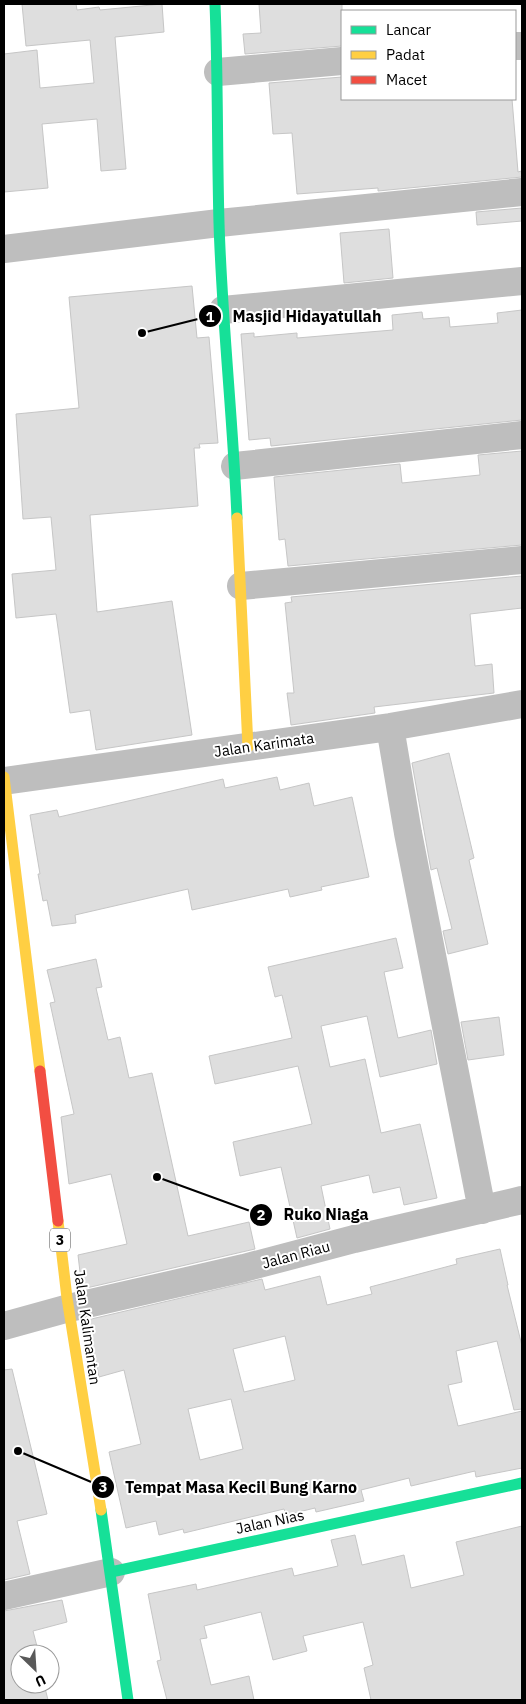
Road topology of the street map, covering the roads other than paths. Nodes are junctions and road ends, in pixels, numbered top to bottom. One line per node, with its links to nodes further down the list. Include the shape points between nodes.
1 (215, 4): 3 (main road)
2 (341, 61): 3 (street)
3 (218, 72): 5 (main road)
4 (522, 192): 5 (street)
5 (219, 223): 6 (street); 8 (main road)
6 (4, 249)
7 (522, 281): 8 (street)
8 (223, 310): 10 (main road)
9 (522, 435): 10 (street)
10 (235, 466): 12 (main road)
11 (522, 560): 12 (street)
12 (241, 586): 15 (main road)
13 (522, 704): 14 (street, Jalan Karimata)
14 (390, 727): 15 (street, Jalan Karimata); 19 (street)
15 (248, 747): 17 (street, Jalan Karimata)
16 (4, 777): 17 (main road, Jalan Kalimantan / 3)
17 (4, 781): 20 (main road, Jalan Kalimantan / 3)
18 (522, 1200): 19 (street, Jalan Riau)
19 (482, 1210): 20 (street, Jalan Riau)
20 (68, 1308): 21 (street, Jalan Riau); 23 (main road, Jalan Kalimantan / 3)
21 (4, 1326)
22 (522, 1483): 23 (main road, Jalan Nias)
23 (111, 1572): 24 (street); 25 (main road, Jalan Kalimantan / 3)
24 (4, 1596)
25 (128, 1700)

